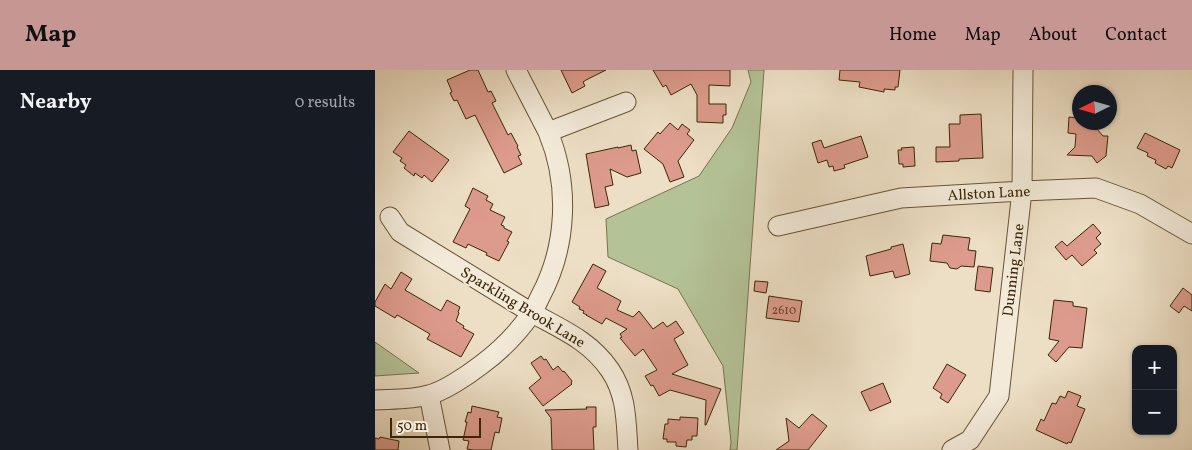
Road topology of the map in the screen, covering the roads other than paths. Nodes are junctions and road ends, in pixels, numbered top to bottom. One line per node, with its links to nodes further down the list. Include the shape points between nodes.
1 (516, 70): 4 (street)
2 (1023, 70): 5 (street, Dunning Lane)
3 (626, 102): 4 (street)
4 (548, 132): 9 (street, via 560,173 561,234 547,285)
5 (1022, 191): 7 (street, Allston Lane, via 901,198); 8 (street, Allston Lane, via 1096,188 1140,204); 14 (street, Dunning Lane, via 999,396 970,440)
6 (390, 217): 9 (street, Sparkling Brook Lane, via 400,232)
7 (778, 226)
8 (1192, 234)
9 (532, 313): 10 (street, via 493,356 449,386); 13 (street, Sparkling Brook Lane, via 583,342 610,370 625,407)
10 (429, 395): 11 (street); 12 (street)
11 (375, 400)
12 (440, 450)
13 (628, 450)
14 (952, 450)

